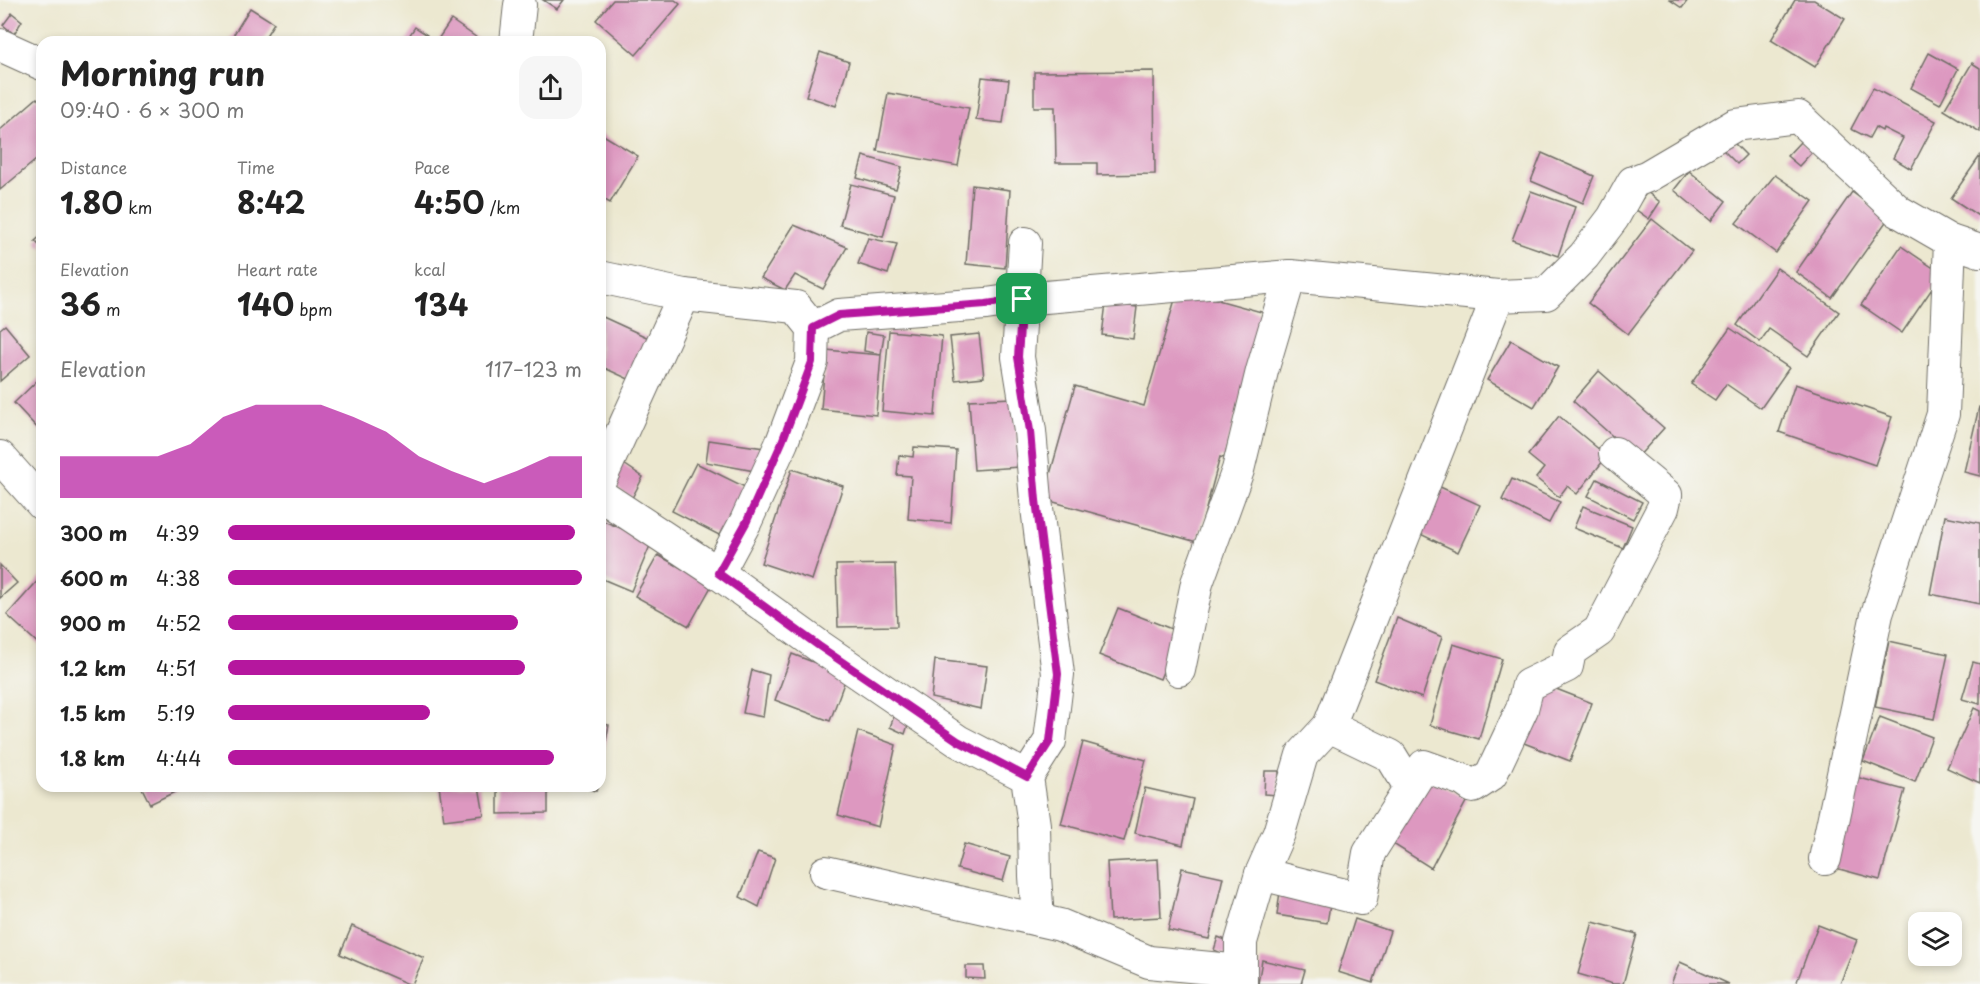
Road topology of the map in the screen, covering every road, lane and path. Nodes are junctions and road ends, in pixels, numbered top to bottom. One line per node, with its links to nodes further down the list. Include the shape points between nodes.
1 (520, 5): 2 (street)
2 (517, 36)
3 (0, 45): 4 (street)
4 (36, 61)
5 (1950, 241): 7 (street); 11 (street, via 1898,212 1797,117 1735,126 1633,182 1613,218 1584,256 1546,294); 24 (street, via 1943,414 1877,614)
6 (1025, 243): 12 (street)
7 (1980, 251)
8 (1290, 276): 11 (street); 12 (street); 20 (street, via 1238,470 1197,583)
9 (606, 278): 10 (street)
10 (684, 295): 13 (street, via 796,307); 16 (street)
11 (1498, 296): 21 (street)
12 (1022, 299): 13 (street, via 839,315); 22 (street, via 1018,357 1058,674 1050,741)
13 (813, 328): 19 (street, via 812,362 782,442 747,521)
14 (1615, 453): 23 (street, via 1666,495 1663,508 1599,631 1570,651 1567,666 1528,685 1522,709 1491,775 1473,787 1424,766)
15 (0, 457): 17 (street)
16 (606, 467)
17 (36, 497)
18 (606, 499): 19 (street)
19 (718, 573): 22 (street, via 958,741)
20 (1179, 670)
21 (1329, 726): 23 (street, via 1391,756); 26 (street, via 1302,755 1279,833)
22 (1027, 777): 27 (street, via 1035,825)
23 (1410, 787): 26 (street, via 1369,853 1361,899)
24 (1825, 859)
25 (826, 872): 27 (street)
26 (1261, 874): 28 (street, via 1241,942)
27 (1038, 920): 28 (street, via 1060,925 1149,962)
28 (1241, 978)

